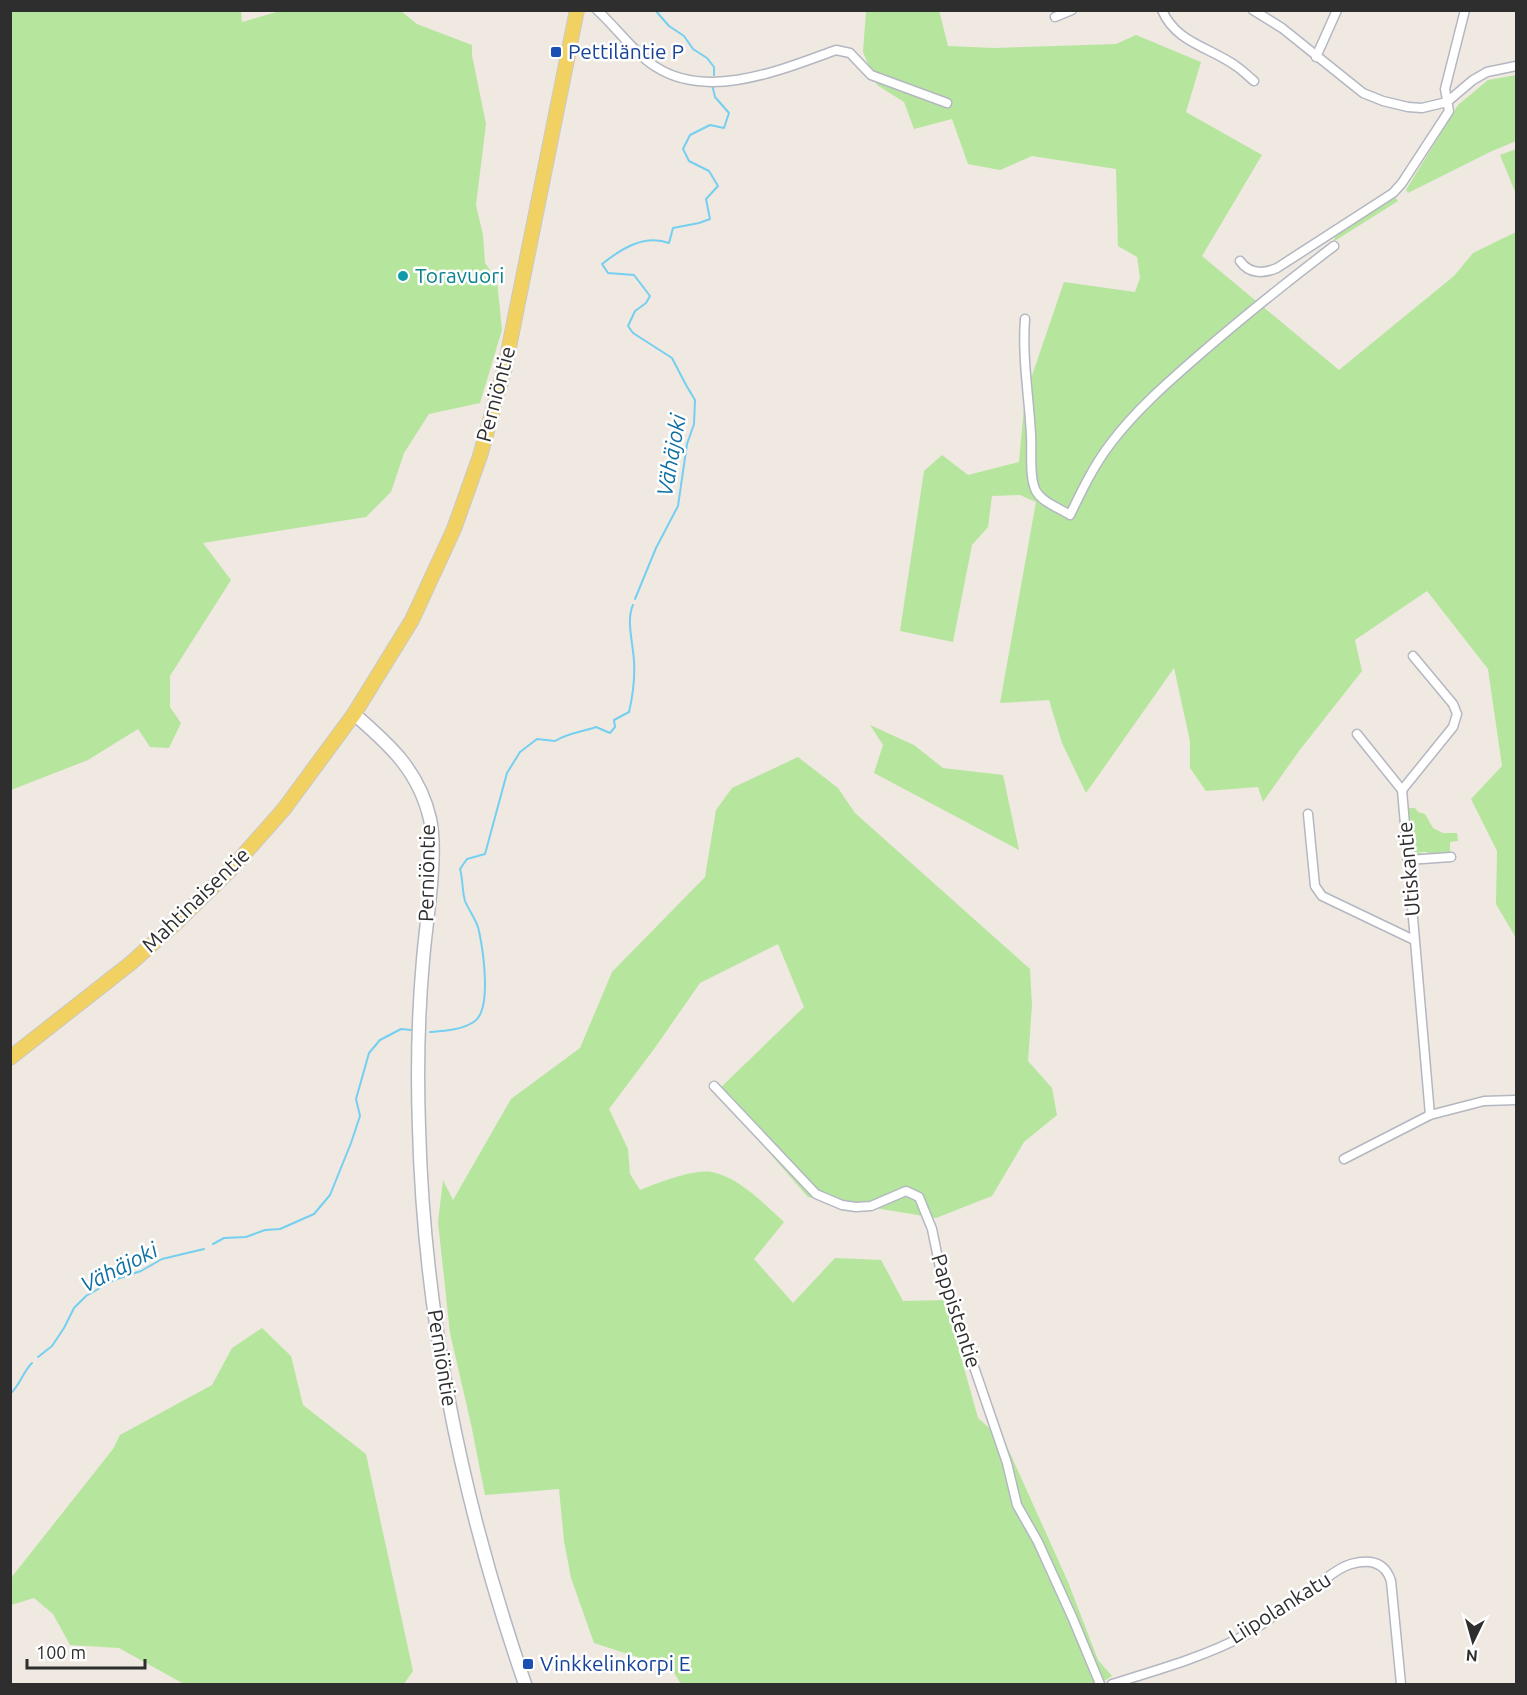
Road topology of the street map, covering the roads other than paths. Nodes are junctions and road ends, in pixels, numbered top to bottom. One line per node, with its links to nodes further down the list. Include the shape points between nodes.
1 (577, 10): 18 (main road, Perniöntie, via 505,367 480,456 454,529 412,620)
2 (597, 10): 13 (street, via 656,67 684,80 746,79 836,50 850,53 871,75)
3 (1072, 10): 8 (street)
4 (1162, 10): 11 (street, via 1185,39 1236,66)
5 (1252, 10): 9 (street, via 1282,28)
6 (1337, 10): 9 (street)
7 (1465, 10): 12 (street, via 1445,89)
8 (1055, 17)
9 (1316, 57): 12 (street, via 1363,93 1383,101 1422,108)
10 (1516, 66): 12 (street, via 1487,72)
11 (1254, 81)
12 (1447, 102): 15 (street, via 1449,111 1393,193 1266,273 1253,271)
13 (946, 103)
14 (1334, 246): 16 (street, via 1262,302 1136,413 1091,472 1070,515 1036,490 1023,346)
15 (1240, 261)
16 (1025, 319)
17 (1413, 656): 20 (street, via 1457,714 1454,726)
18 (354, 714): 25 (main road, Mahtinaisentie, via 284,809 231,869 130,963); 30 (main road, Perniöntie, via 409,769 423,795 430,821 432,858 419,1046 419,1128 426,1236 440,1348 466,1485 483,1554)
19 (1357, 734): 20 (street)
20 (1402, 790): 23 (street, Utiskantie)
21 (1308, 814): 24 (street, via 1315,886 1322,896)
22 (1451, 857): 23 (street)
23 (1408, 860): 24 (street, Utiskantie)
24 (1414, 940): 28 (street, Utiskantie)
25 (10, 1058)
26 (714, 1086): 31 (street, Pappistentie, via 808,1186 827,1200 856,1207 871,1206 906,1191 919,1197 1007,1463 1017,1505 1038,1542)
27 (1516, 1100): 28 (street, via 1484,1101)
28 (1430, 1115): 29 (street)
29 (1344, 1159)
30 (525, 1684)
31 (1100, 1684)
32 (1112, 1684): 33 (street, Liipolankatu, via 1244,1635 1350,1564 1364,1562 1381,1564 1388,1570)
33 (1401, 1684)

